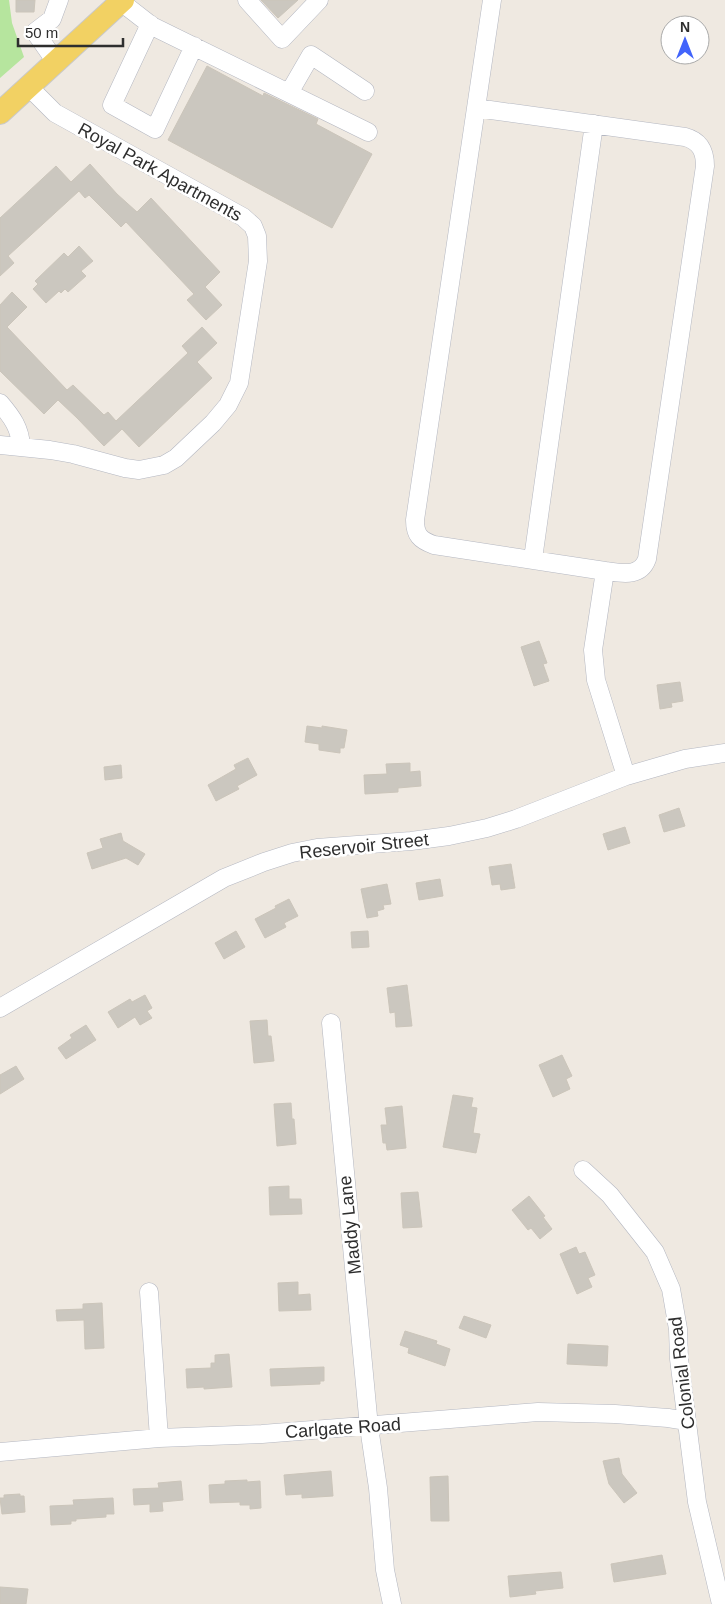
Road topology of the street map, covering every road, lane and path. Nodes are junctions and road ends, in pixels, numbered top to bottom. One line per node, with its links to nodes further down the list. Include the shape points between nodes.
1 (59, 0): 8 (street, via 52,19 36,32)
2 (248, 0): 3 (street, via 282,38)
3 (320, 0)
4 (492, 0): 12 (street)
5 (115, 3): 6 (street); 8 (main road)
6 (150, 24): 7 (street); 7 (street, via 112,105 155,129)
7 (194, 46): 11 (street)
8 (56, 62): 9 (main road)
9 (29, 87): 13 (main road); 18 (street, Royal Park Apartments, via 55,113 243,217 253,226 257,236 258,261 239,383 213,422 176,458 164,465 138,470 73,454)
10 (365, 91): 11 (street, via 311,55)
11 (289, 93): 15 (street)
12 (476, 108): 14 (street); 19 (street, via 415,528 424,542 434,546)
13 (0, 114)
14 (594, 124): 19 (street); 20 (street, via 692,139 704,151 705,158 647,559 634,573)
15 (368, 132)
16 (0, 403): 18 (street, via 17,425)
17 (0, 445): 18 (street, Royal Park Apartments)
18 (21, 446)
19 (533, 559): 20 (street)
20 (605, 571): 22 (street, via 593,660 596,680)
21 (725, 753): 22 (street, Reservoir Street, via 685,759)
22 (626, 776): 23 (street, Reservoir Street, via 487,828 411,841 317,848 264,862 224,878)
23 (0, 1008)
24 (331, 1023): 28 (street, Maddy Lane)
25 (583, 1170): 27 (street, Colonial Road, via 610,1195 655,1252 671,1289)
26 (149, 1292): 29 (street)
27 (687, 1421): 28 (street, Carlgate Road, via 538,1412); 32 (street, Colonial Road, via 697,1502)
28 (369, 1427): 29 (street, Carlgate Road); 31 (street, Maddy Lane)
29 (159, 1438): 30 (street, Carlgate Road)
30 (0, 1452)
31 (392, 1604)
32 (721, 1604)

